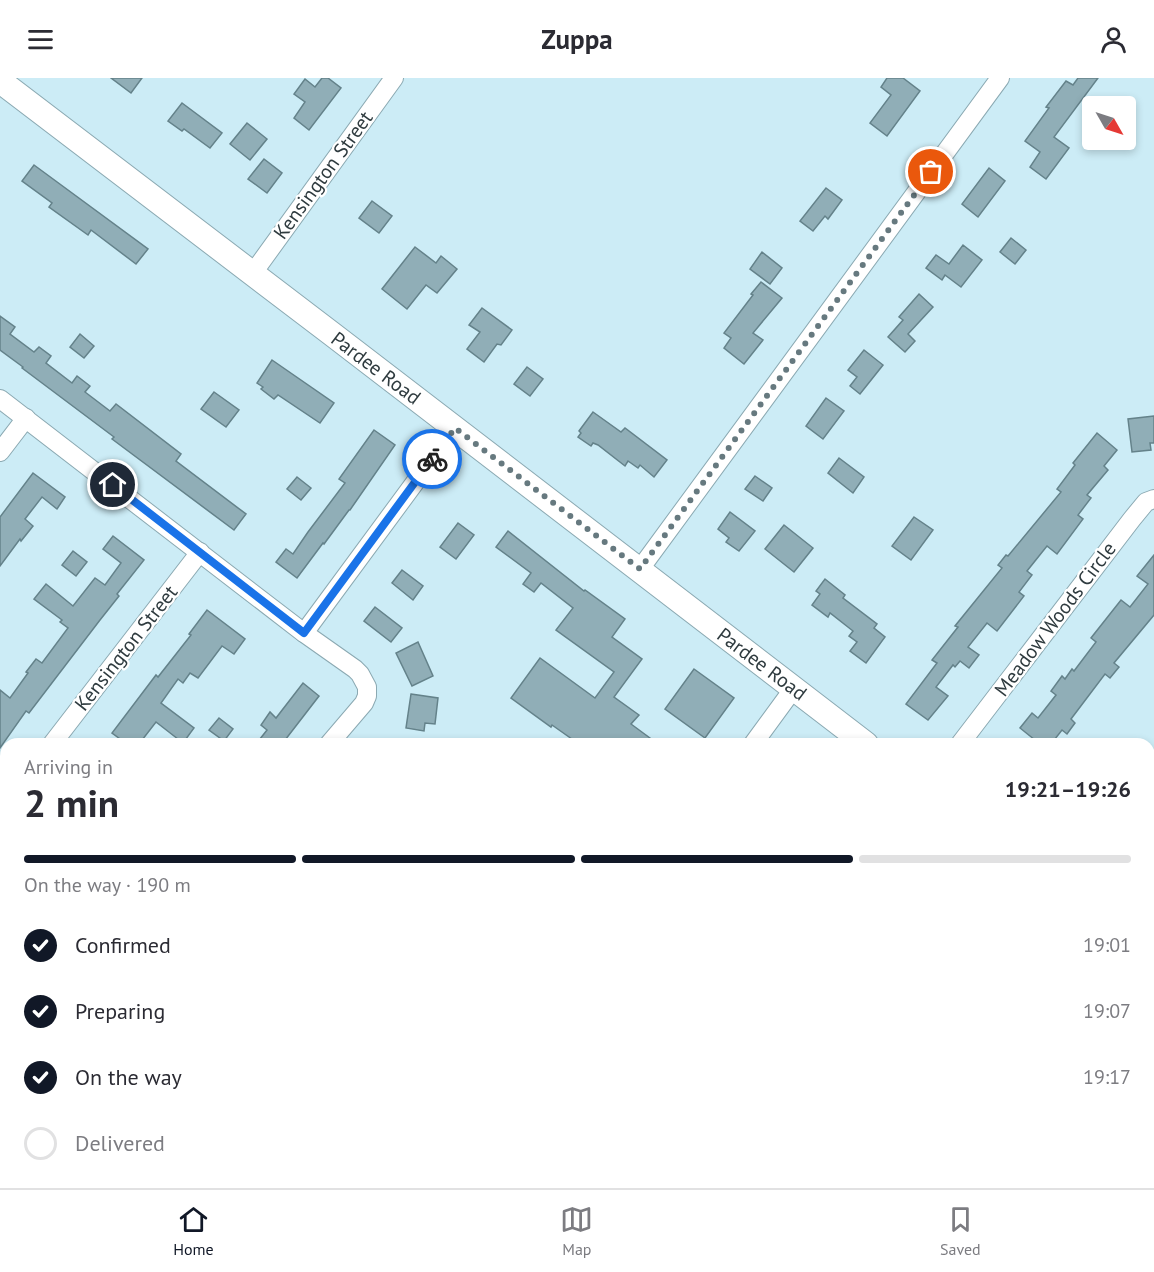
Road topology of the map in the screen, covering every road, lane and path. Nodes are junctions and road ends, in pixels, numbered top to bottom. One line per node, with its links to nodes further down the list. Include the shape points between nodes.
1 (394, 78): 4 (street, Kensington Street)
2 (1000, 78): 11 (street)
3 (0, 81): 4 (main road, Pardee Road)
4 (253, 273): 7 (main road, Pardee Road)
5 (0, 399): 6 (street)
6 (26, 418): 8 (street); 10 (street)
7 (455, 428): 11 (main road, Pardee Road); 12 (street)
8 (0, 452)
9 (1154, 499): 18 (street, Meadow Woods Circle, via 1146,502 1132,519)
10 (200, 552): 12 (street); 14 (street, Kensington Street)
11 (640, 569): 13 (main road, Pardee Road)
12 (304, 633): 15 (street, via 360,674 367,687 364,703)
13 (794, 688): 16 (street); 17 (main road, Pardee Road)
14 (57, 738)
15 (333, 738)
16 (757, 738)
17 (858, 738)
18 (965, 738)

